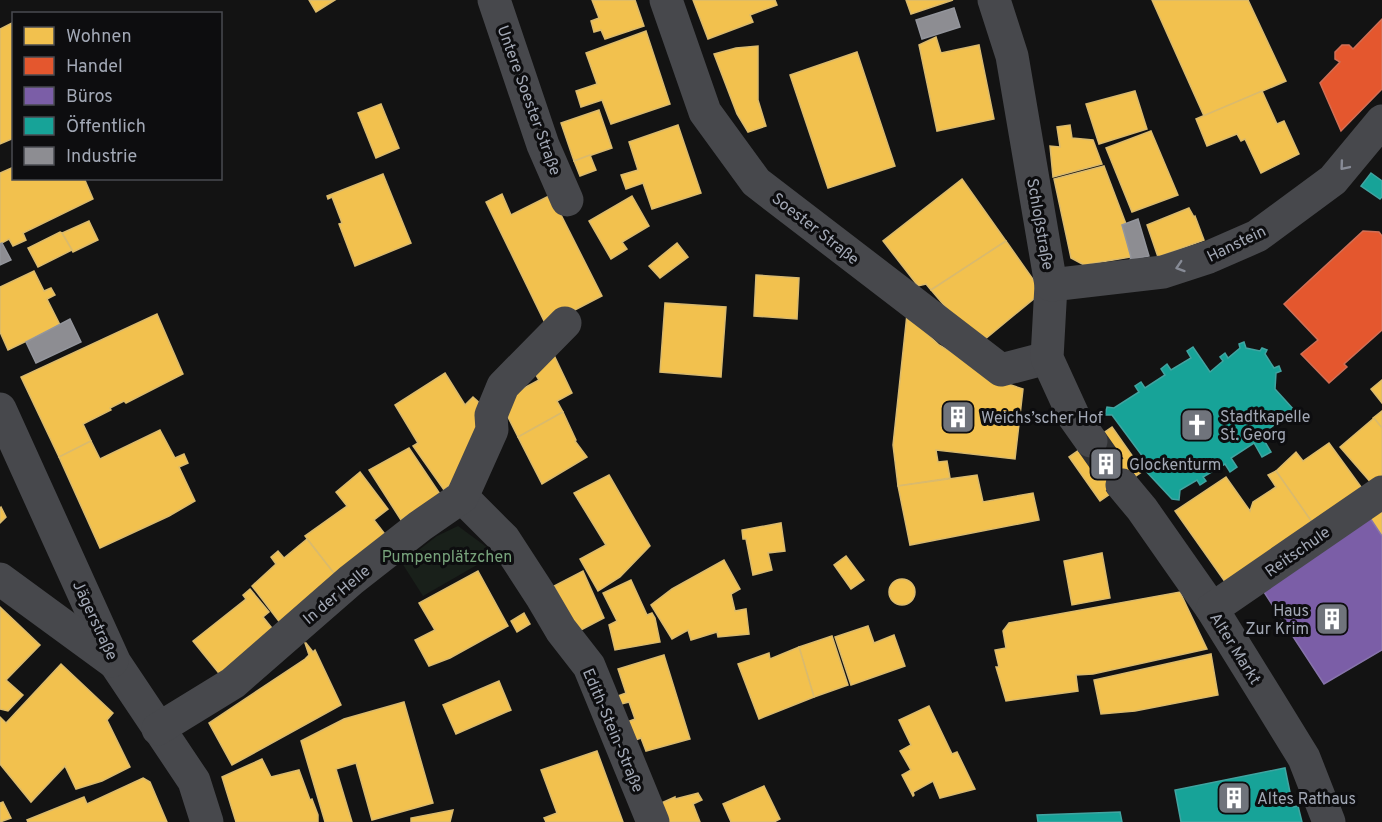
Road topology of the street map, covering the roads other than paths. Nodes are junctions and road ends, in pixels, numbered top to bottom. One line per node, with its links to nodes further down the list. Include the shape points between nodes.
1 (494, 0): 5 (street, Untere Soester Straße, via 543,145)
2 (666, 0): 8 (street, Soester Straße, via 705,112 756,182 1001,370)
3 (994, 0): 6 (street, Schloßstraße, via 1012,56)
4 (1382, 121): 6 (street, Hanstein, one-way to 6, via 1333,180 1257,236 1163,272)
5 (567, 200)
6 (1051, 285): 8 (street, Schloßstraße)
7 (565, 323): 13 (street, via 503,386 491,415 492,430)
8 (1047, 358): 10 (street, Schloßstraße, via 1074,417)
9 (0, 409): 16 (street, Jägerstraße)
10 (1091, 441)
11 (1122, 485): 15 (street, Alter Markt)
12 (1382, 492): 15 (street, Reitschule)
13 (462, 497): 17 (street, In der Helle, via 351,580 233,683); 19 (street, Edith-Stein-Straße, via 504,539 561,630 589,666)
14 (0, 579): 16 (street)
15 (1212, 609): 20 (street, Alter Markt, via 1304,758)
16 (115, 663): 17 (street, Jägerstraße)
17 (158, 729): 18 (street, Jägerstraße, via 194,781)
18 (207, 822)
19 (653, 822)
20 (1329, 822)

